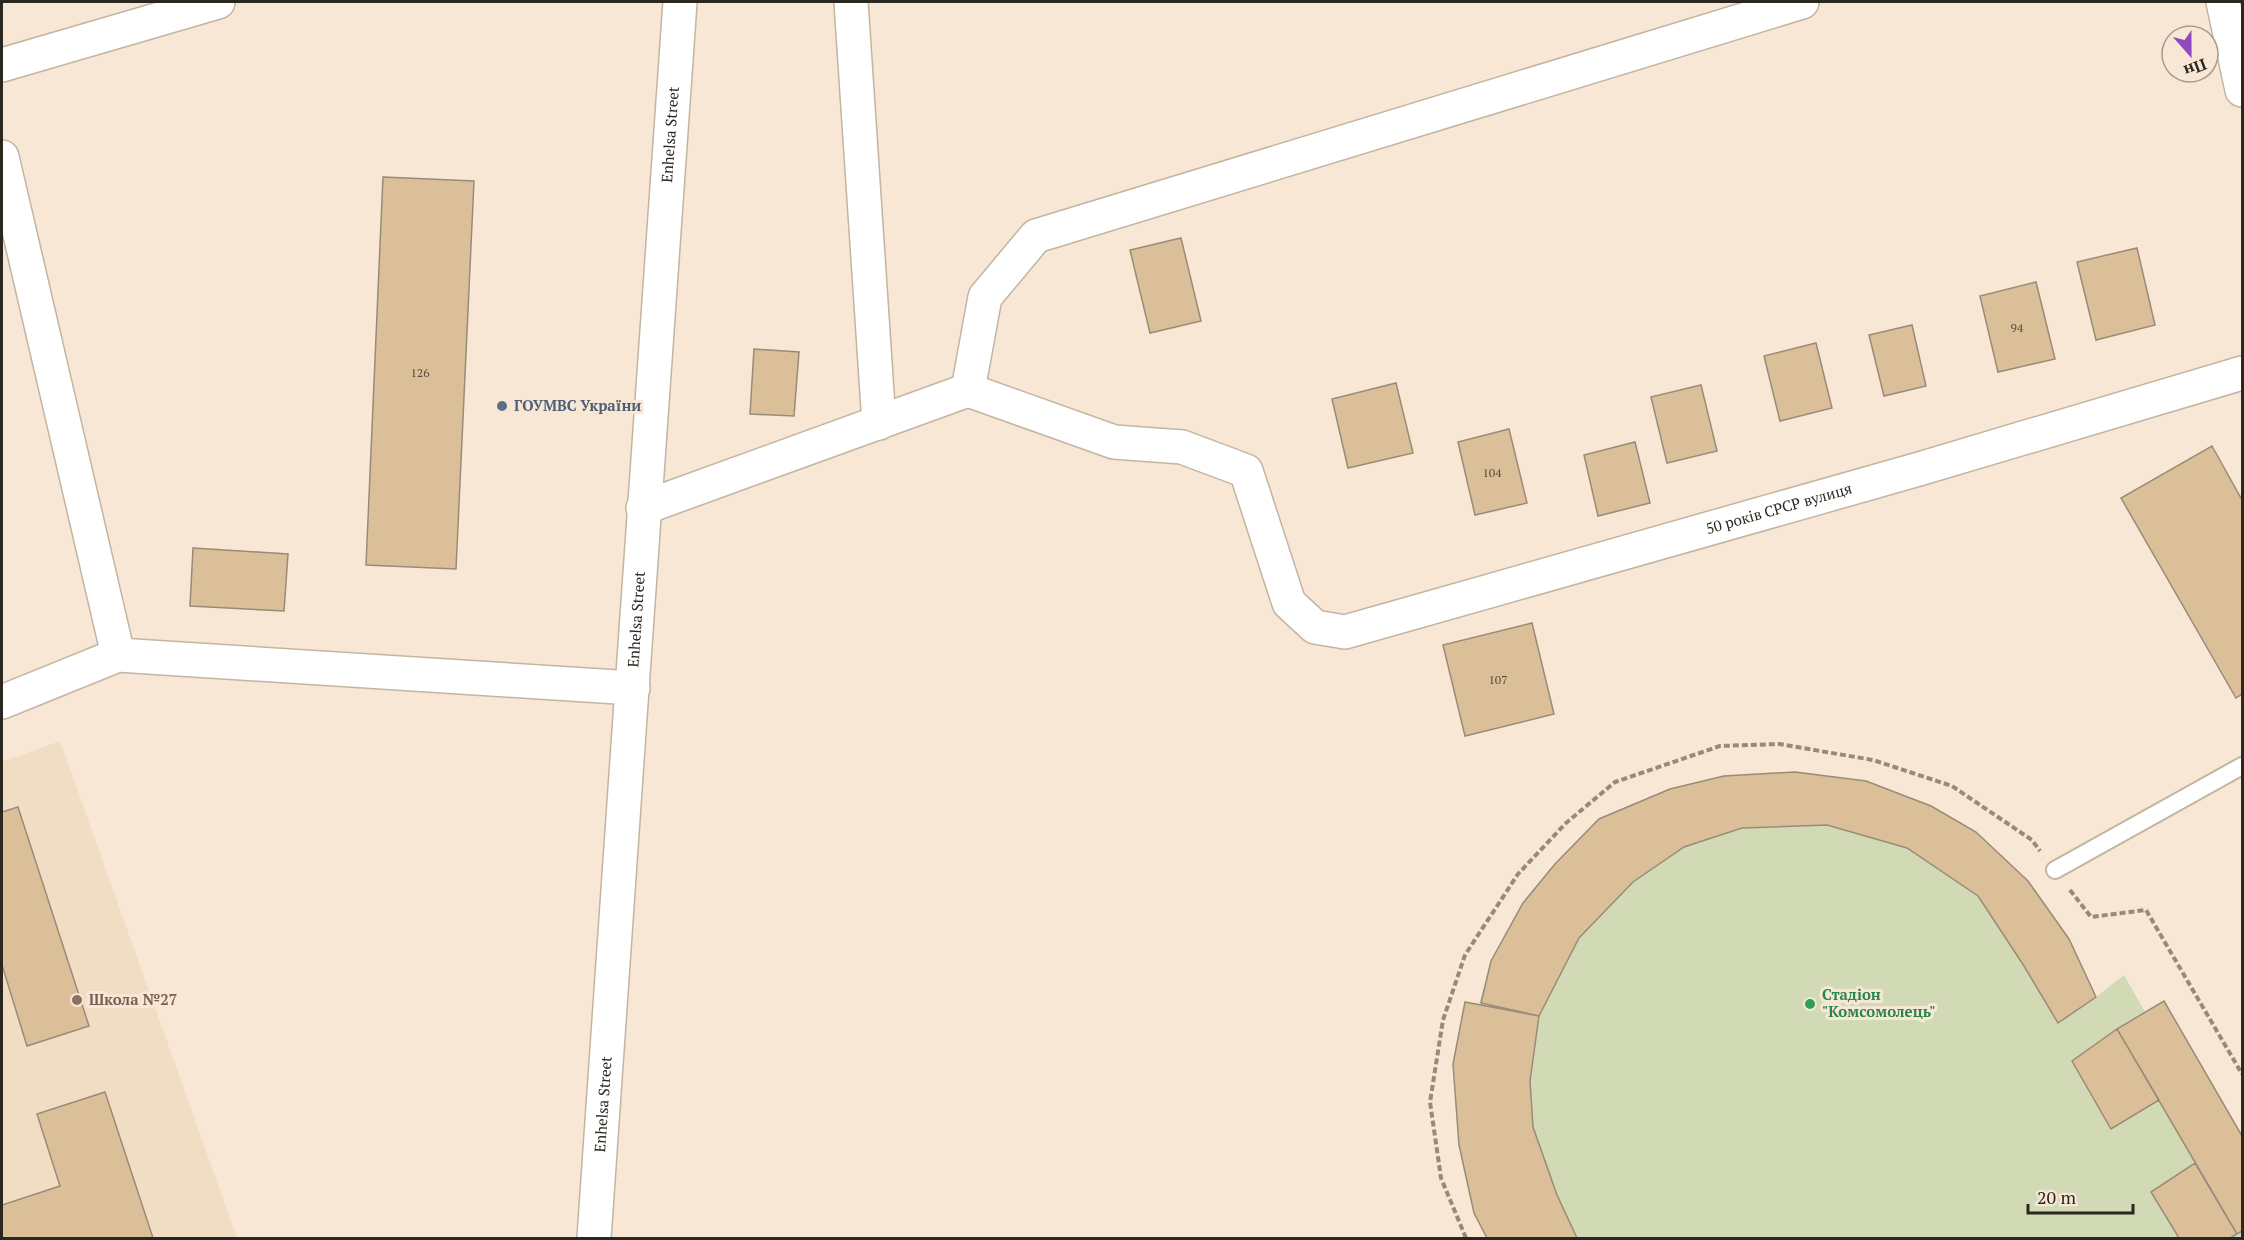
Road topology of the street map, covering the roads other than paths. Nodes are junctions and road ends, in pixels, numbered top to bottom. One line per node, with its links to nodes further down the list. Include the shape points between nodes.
1 (218, 2): 6 (street)
2 (680, 2): 12 (street, Enhelsa Street)
3 (851, 2): 11 (street)
4 (1802, 2): 10 (street, via 1036,236 984,297)
5 (2223, 2): 7 (street)
6 (2, 65)
7 (2242, 90)
8 (2, 157): 13 (street)
9 (2242, 373): 10 (street, 50 років СРСР вулиця, via 1345,632 1315,627 1289,603 1246,471 1182,447 1114,442)
10 (968, 390): 11 (street)
11 (879, 423): 12 (street)
12 (643, 508): 14 (street, Enhelsa Street)
13 (118, 655): 14 (street); 15 (street)
14 (633, 688): 18 (street, Enhelsa Street)
15 (2, 702)
16 (2242, 766): 17 (lane)
17 (2055, 870)
18 (594, 1239)

